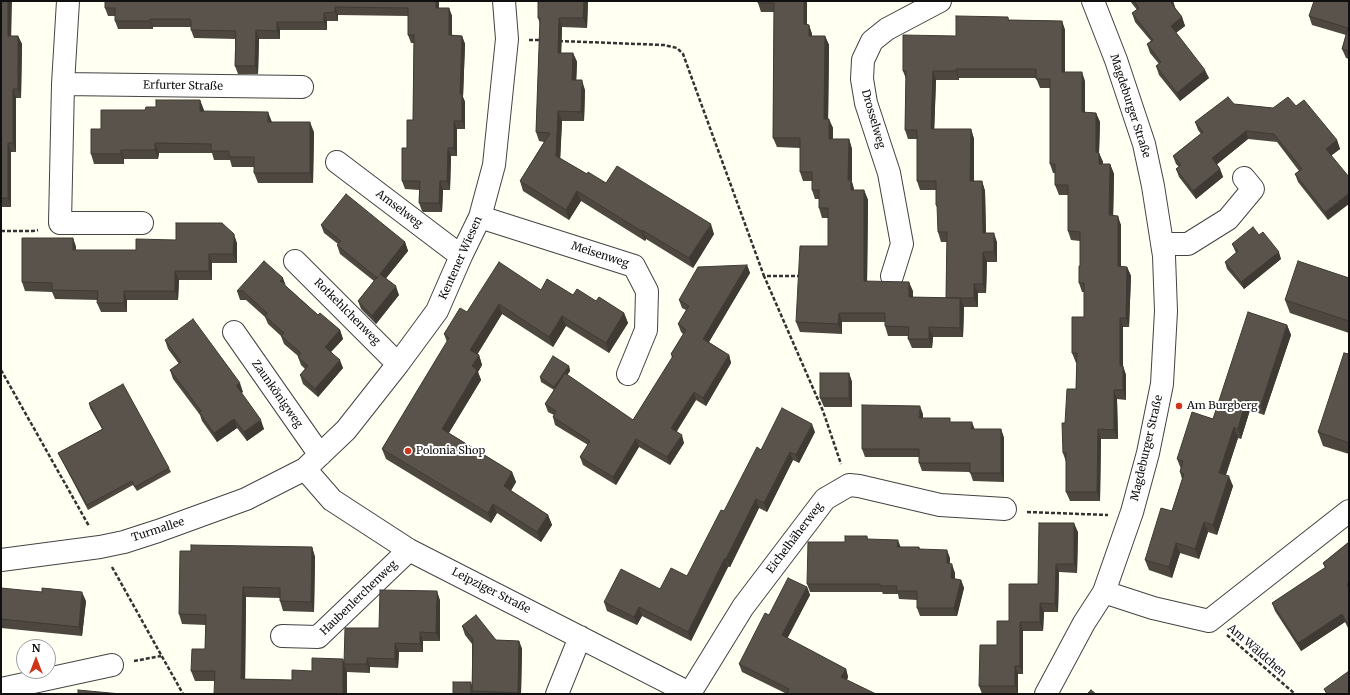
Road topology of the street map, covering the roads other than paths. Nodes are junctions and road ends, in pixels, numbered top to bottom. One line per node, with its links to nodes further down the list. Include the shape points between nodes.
1 (68, 1): 5 (street)
2 (504, 1): 9 (street, Kentener Wiesen, via 507,39 494,165)
3 (940, 1): 14 (street, Drosselweg, via 887,29 872,41 863,60 862,79 866,103 889,172 902,244)
4 (1093, 1): 11 (street, Magdeburger Straße, via 1144,144)
5 (63, 84): 6 (street, Erfurter Straße); 10 (street, via 60,223)
6 (302, 87)
7 (337, 162): 12 (street, Amselweg)
8 (1244, 178): 11 (street, via 1253,189 1228,219 1188,244)
9 (480, 217): 12 (street, Kentener Wiesen); 17 (street, Meisenweg, via 634,266 647,291 646,330)
10 (142, 223)
11 (1162, 244): 23 (street, Magdeburger Straße, via 1166,312 1162,384 1148,454 1132,512)
12 (461, 256): 16 (street, Kentener Wiesen, via 437,311)
13 (295, 261): 16 (street, Rotkehlchenweg)
14 (892, 276)
15 (234, 332): 18 (street, Zaunkönigweg)
16 (398, 364): 18 (street, Kentener Wiesen, via 346,430)
17 (628, 374)
18 (312, 462): 21 (street, Leipziger Straße, via 332,500); 22 (street, Turmallee, via 246,499 124,542)
19 (1005, 508): 29 (street, Eichelhäherweg, via 940,506 849,485 825,499 744,607)
20 (1349, 511): 23 (street, via 1210,620 1153,608)
21 (409, 550): 24 (street, Haubenlerchenweg, via 318,637); 25 (street, Leipziger Straße)
22 (1, 560)
23 (1104, 592): 30 (street, Magdeburger Straße, via 1084,623)
24 (282, 636)
25 (580, 637): 28 (street); 29 (street, Leipziger Straße)
26 (112, 665): 27 (street)
27 (1, 689)
28 (557, 694)
29 (691, 694)
30 (1046, 694)

